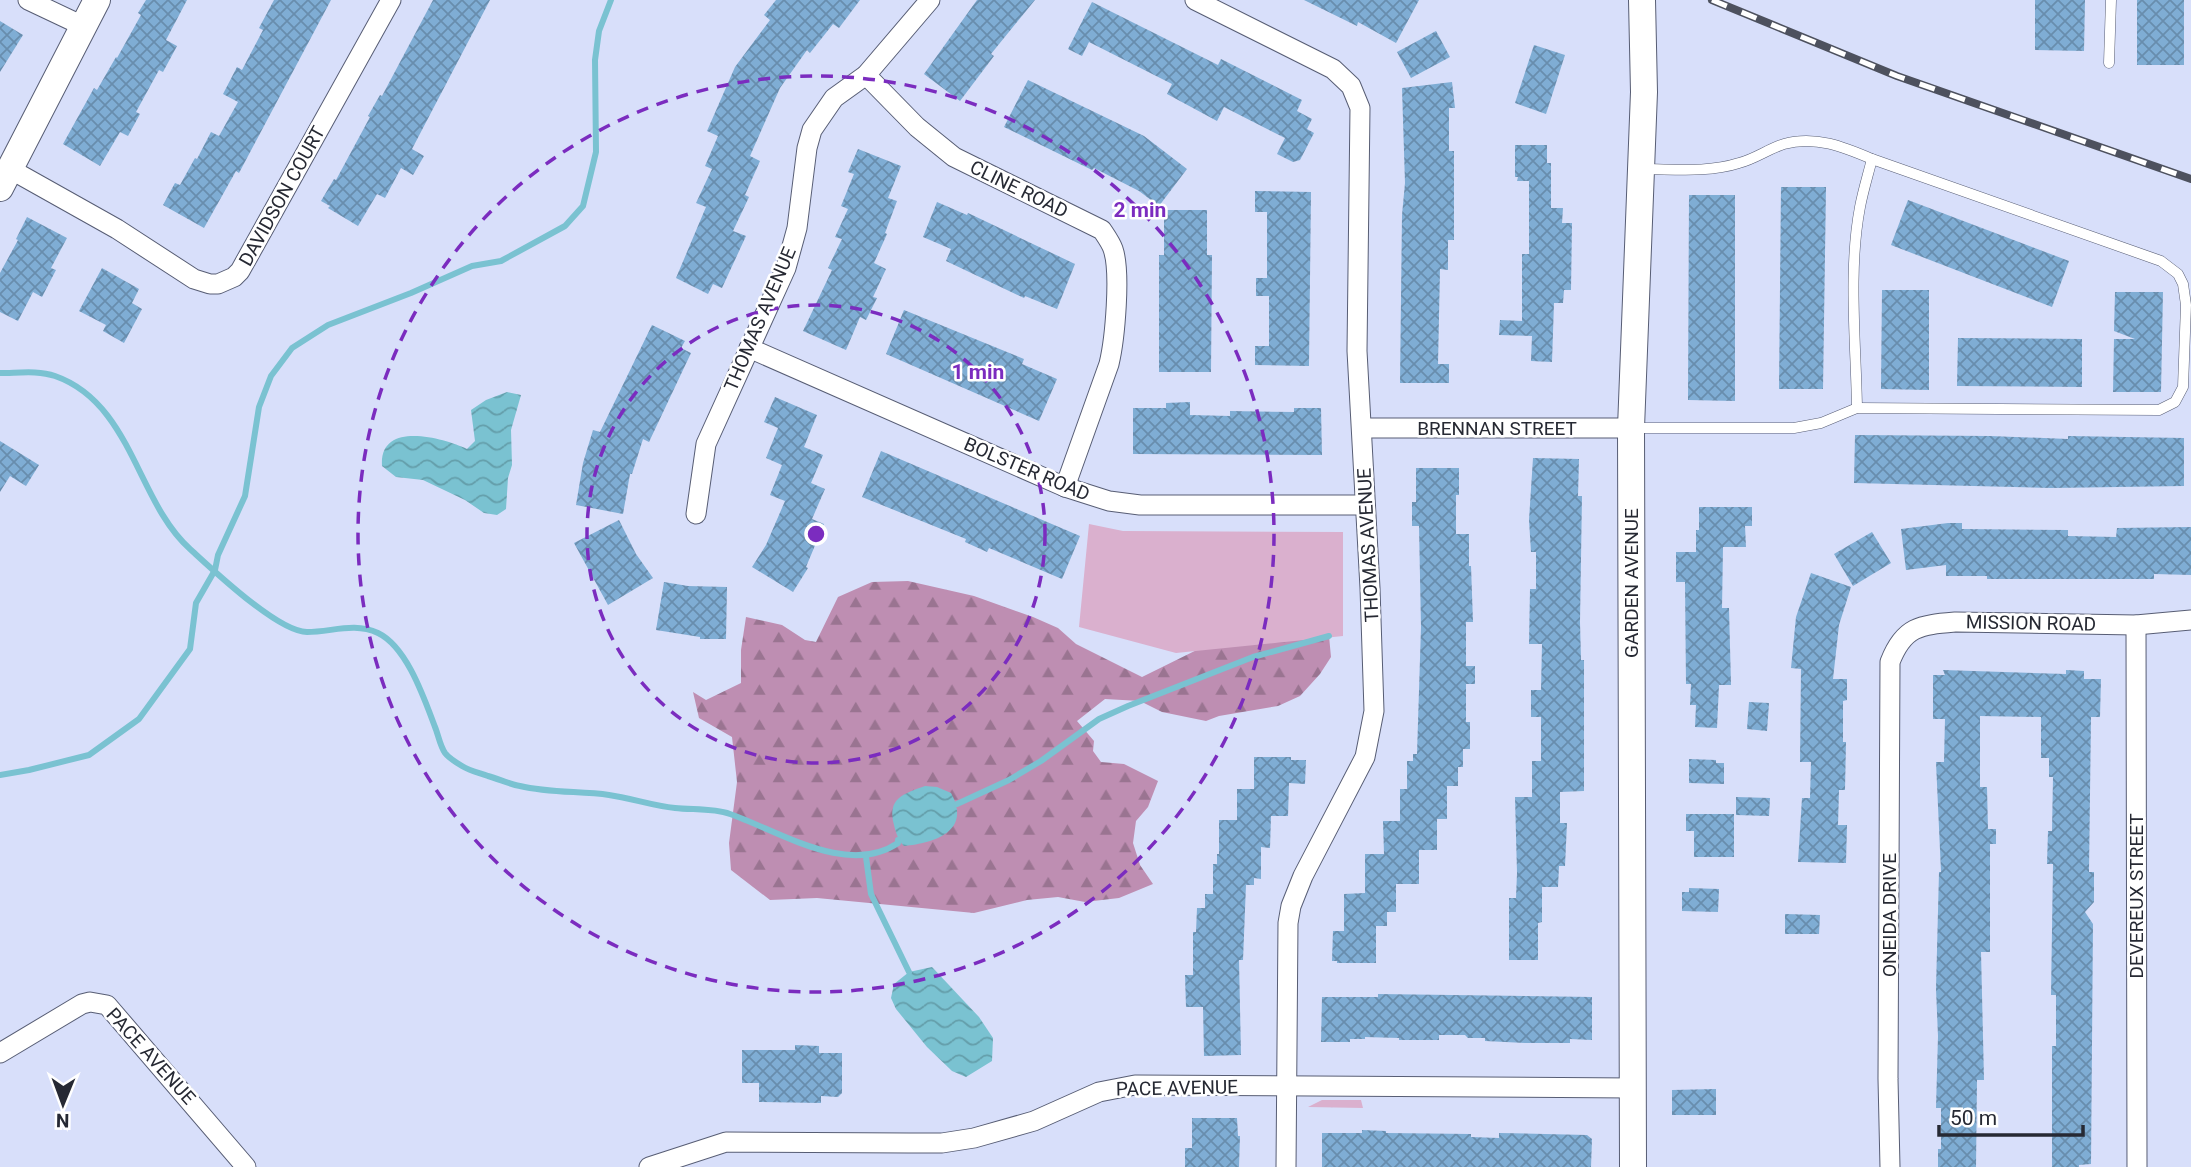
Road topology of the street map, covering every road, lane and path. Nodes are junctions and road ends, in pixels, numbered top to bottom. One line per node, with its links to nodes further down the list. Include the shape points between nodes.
1 (29, 0): 8 (street)
2 (97, 0): 8 (street)
3 (391, 0): 13 (street, DAVIDSON COURT, via 240,271 226,281 210,284 194,279 117,229)
4 (930, 0): 10 (street, THOMAS AVENUE)
5 (1195, 0): 16 (street, THOMAS AVENUE, via 1333,69 1346,79 1358,100 1357,351)
6 (1642, 0): 12 (street, GARDEN AVENUE)
7 (2111, 0): 9 (lane)
8 (83, 26): 13 (street)
9 (2109, 63)
10 (866, 75): 14 (street, THOMAS AVENUE, via 834,98 812,130 793,248); 18 (street, CLINE ROAD, via 954,157 1102,230 1113,247 1114,343)
11 (1872, 159): 12 (lane, via 1826,142 1806,141 1786,144 1738,164); 15 (lane, via 1856,235); 15 (lane, via 2170,267 2186,295 2183,387 2175,402 2159,410)
12 (1642, 169): 17 (street, GARDEN AVENUE)
13 (5, 178)
14 (749, 348): 18 (street, BOLSTER ROAD); 20 (street, THOMAS AVENUE, via 706,444)
15 (1857, 408): 17 (lane, via 1794,428)
16 (1363, 428): 17 (street, BRENNAN STREET); 19 (street, THOMAS AVENUE)
17 (1631, 428): 26 (street, GARDEN AVENUE)
18 (1065, 486): 19 (street, BOLSTER ROAD, via 1109,501 1140,505)
19 (1365, 505): 25 (street, THOMAS AVENUE, via 1371,736 1360,769 1291,906 1286,937)
20 (696, 514)
21 (2191, 620): 22 (street, MISSION ROAD)
22 (2136, 625): 23 (street, MISSION ROAD, via 1928,624 1907,634); 32 (street, DEVEREUX STREET)
23 (1890, 662): 31 (street, ONEIDA DRIVE)
24 (0, 1053): 27 (street, PACE AVENUE, via 82,1004 107,1005)
25 (1287, 1087): 26 (street, PACE AVENUE); 28 (street, PACE AVENUE, via 1122,1086 1003,1132 974,1138 942,1143 726,1142); 29 (street, THOMAS AVENUE)
26 (1633, 1088): 30 (street, GARDEN AVENUE)
27 (246, 1167)
28 (649, 1167)
29 (1286, 1167)
30 (1633, 1167)
31 (1889, 1167)
32 (2137, 1167)

